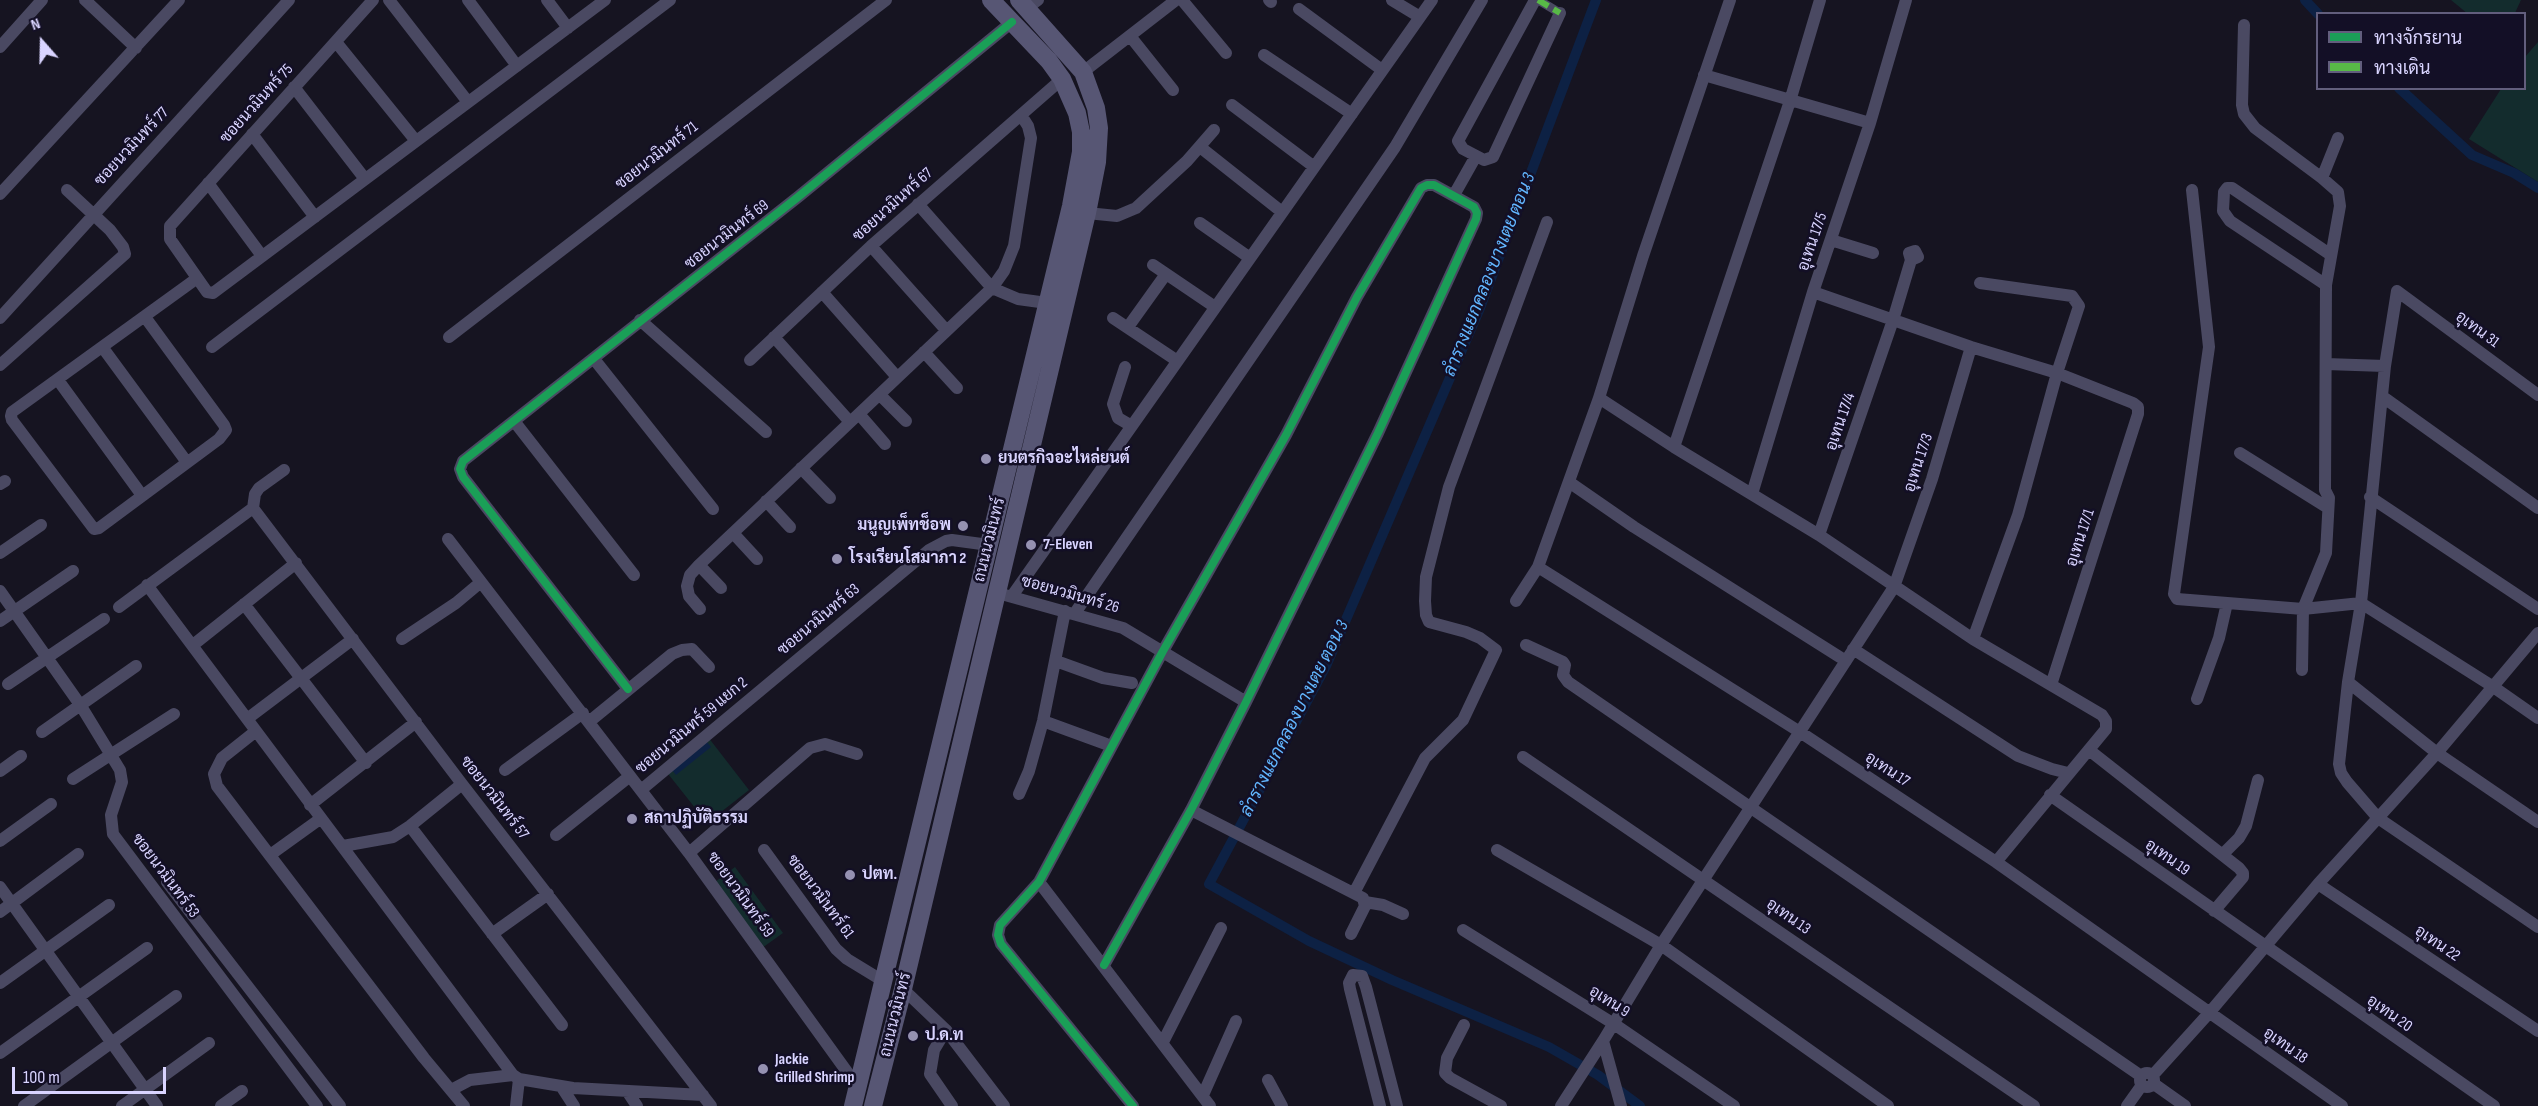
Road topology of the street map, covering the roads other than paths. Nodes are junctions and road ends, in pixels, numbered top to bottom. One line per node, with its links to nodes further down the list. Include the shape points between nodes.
1 (42, 0): 31 (street)
2 (85, 0): 32 (street)
3 (179, 0): 32 (street)
4 (289, 0): 64 (street, ซอยนวมินทร์ 77)
5 (373, 0): 30 (street, ซอยนวมินทร์ 75)
6 (389, 0): 43 (street)
7 (468, 0): 35 (street)
8 (547, 0): 28 (street)
9 (605, 0): 28 (street)
10 (670, 0): 95 (street)
11 (886, 0): 93 (street, ซอยนวมินทร์ 71)
12 (991, 0): 26 (main road, ถนนนวมินทร์)
13 (1176, 0): 29 (street)
14 (1182, 0): 33 (street)
15 (1392, 0): 25 (street)
16 (1432, 0): 25 (street)
17 (1482, 0): 164 (street, via 1395,147)
18 (1537, 0): 24 (street); 53 (street, via 1458,141)
19 (1730, 0): 38 (street)
20 (1820, 0): 42 (street)
21 (1906, 0): 47 (street, อุเทน 17/5)
22 (1028, 3): 37 (main road, ถนนนวมินทร์)
23 (1299, 9): 36 (street)
24 (1560, 13): 53 (street, via 1493,157 1484,160)
25 (1419, 17): 36 (street)
26 (1012, 22): 39 (main road, ถนนนวมินทร์); 89 (street, ซอยนวมินทร์ 69)
27 (2244, 25): 55 (street, via 2244,114 2255,128)
28 (568, 28): 35 (street)
29 (1130, 36): 37 (street); 41 (street)
30 (336, 42): 40 (street, ซอยนวมินทร์ 75); 51 (street)
31 (0, 47)
32 (136, 48): 60 (street)
33 (1226, 53)
34 (1264, 55): 45 (street)
35 (517, 66): 43 (street)
36 (1382, 70): 45 (street)
37 (1083, 72): 65 (main road, ถนนนวมินทร์, via 1099,128)
38 (1704, 75): 42 (street); 113 (street)
39 (1062, 79): 46 (street, ซอยนวมินทร์ 67); 84 (main road, ถนนนวมินทร์, via 1077,113 1081,152)
40 (294, 87): 49 (street, ซอยนวมินทร์ 75); 56 (street)
41 (1173, 90)
42 (1790, 100): 47 (street); 120 (street)
43 (468, 102): 51 (street)
44 (1232, 105): 54 (street)
45 (1352, 114): 54 (street)
46 (1021, 115): 62 (street, ซอยนวมินทร์ 67); 81 (street, via 1031,138 1014,246)
47 (1870, 123): 69 (street, อุเทน 17/5)
48 (1214, 130): 52 (street)
49 (252, 134): 57 (street, ซอยนวมินทร์ 75); 66 (street)
50 (2338, 138): 55 (street)
51 (416, 141): 56 (street)
52 (1200, 147): 63 (street); 65 (street, via 1136,208 1117,216)
53 (1476, 156): 61 (street)
54 (1313, 166): 63 (street)
55 (2322, 178): 72 (street, via 2340,198)
56 (365, 179): 66 (street)
57 (208, 183): 73 (street); 78 (street, ซอยนวมินทร์ 75, via 170,226 170,239)
58 (67, 190): 64 (street)
59 (2192, 190): 156 (street, via 2209,347 2174,594 2184,601)
60 (0, 194)
61 (1454, 195): 174 (street, via 1434,185 1421,189 1357,297 1286,435); 190 (street, via 1474,207 1476,219 1378,433)
62 (918, 204): 70 (street, ซอยนวมินทร์ 67); 81 (street)
63 (1282, 212): 74 (street)
64 (94, 213): 87 (street, ซอยนวมินทร์ 77); 103 (street, via 119,241 125,254)
65 (1088, 213): 154 (main road, ถนนนวมินทร์)
66 (315, 217): 73 (street)
67 (1547, 222): 242 (street, via 1449,487 1426,577 1429,622 1466,632 1496,650 1463,720 1425,758)
68 (1200, 223): 74 (street)
69 (1831, 240): 71 (street); 83 (street, อุเทน 17/5)
70 (871, 246): 82 (street, ซอยนวมินทร์ 67); 92 (street)
71 (1874, 253)
72 (2331, 255): 80 (street); 80 (street, via 2232,188 2223,192 2223,211 2230,221)
73 (262, 256): 78 (street, via 213,293 207,292)
74 (1250, 258): 85 (street)
75 (1911, 260): 90 (street, อุเทน 17/4)
76 (1154, 265): 77 (street)
77 (1166, 274): 85 (street); 91 (street)
78 (196, 279): 86 (street)
79 (1980, 283): 106 (street, via 2077,300 2079,306)
80 (2326, 285): 102 (street)
81 (992, 288): 84 (street, via 1018,299); 92 (street)
82 (822, 292): 94 (street, ซอยนวมินทร์ 67); 107 (street)
83 (1813, 292): 90 (street); 127 (street, อุเทน 17/5)
84 (1047, 303): 140 (main road, ถนนนวมินทร์)
85 (1215, 307): 101 (street)
86 (145, 317): 97 (street); 122 (street, via 224,425 224,434)
87 (0, 318)
88 (1113, 318): 91 (street)
89 (640, 320): 99 (street, ซอยนวมินทร์ 69); 118 (street)
90 (1893, 320): 96 (street); 138 (street, อุเทน 17/4)
91 (1128, 327): 101 (street)
92 (946, 330): 98 (street)
93 (449, 337)
94 (774, 337): 100 (street, ซอยนวมินทร์ 67); 114 (street)
95 (212, 347)
96 (1971, 347): 106 (street); 150 (street, อุเทน 17/3, via 1932,479)
97 (103, 348): 108 (street); 122 (street)
98 (924, 352): 107 (street); 109 (street)
99 (594, 359): 115 (street, ซอยนวมินทร์ 69); 134 (street)
100 (750, 360)
101 (1176, 360): 117 (street)
102 (2326, 364): 104 (street); 132 (street)
103 (0, 365)
104 (2385, 366): 111 (street, อุเทน 31, via 2397,291); 112 (street)
105 (1125, 367): 117 (street, via 1113,404 1118,418)
106 (2056, 373): 170 (street, via 2018,515); 185 (street, อุเทน 17/1, via 2133,403 2138,414)
107 (897, 377): 110 (street)
108 (58, 380): 126 (street); 126 (street, via 12,412 12,420 94,529)
109 (957, 388)
110 (880, 395): 114 (street); 116 (street)
111 (2538, 395)
112 (2383, 397): 128 (street); 133 (street)
113 (1599, 398): 120 (street); 125 (street)
114 (854, 418): 119 (street); 123 (street)
115 (514, 421): 147 (street); 188 (street, ซอยนวมินทร์ 69, via 470,454 460,469)
116 (906, 421)
117 (1130, 425): 154 (street)
118 (766, 432)
119 (885, 444)
120 (1674, 447): 127 (street)
121 (2240, 453): 132 (street)
122 (186, 461): 126 (street)
123 (801, 468): 129 (street); 130 (street)
124 (284, 470): 131 (street, via 259,488)
125 (1569, 482): 145 (street); 177 (street)
126 (141, 494)
127 (1752, 494): 138 (street)
128 (2370, 497): 157 (street); 162 (street)
129 (830, 498)
130 (766, 501): 136 (street); 137 (street)
131 (254, 508): 143 (street, ซอยนวมินทร์ 57); 149 (street)
132 (2328, 508): 161 (street, via 2326,552)
133 (2538, 508)
134 (713, 509)
135 (41, 525): 141 (street)
136 (790, 526)
137 (733, 533): 142 (street); 144 (street)
138 (1820, 535): 150 (street)
139 (448, 539): 148 (street, ซอยนวมินทร์ 59)
140 (989, 545): 152 (main road, ถนนนวมินทร์); 187 (street, ซอยนวมินทร์ 63, via 952,540 938,545)
141 (0, 553)
142 (757, 559)
143 (296, 563): 158 (street); 168 (street, ซอยนวมินทร์ 57)
144 (699, 565): 151 (street); 160 (street, via 687,586 689,596)
145 (1538, 567): 155 (street); 200 (street, อุเทน 17)
146 (73, 571): 163 (street)
147 (634, 575)
148 (481, 582): 169 (street); 193 (street, ซอยนวมินทร์ 59)
149 (147, 585): 159 (street); 171 (street)
150 (1894, 587): 170 (street); 173 (street, อุเทน 17/3)
151 (721, 588)
152 (978, 590): 154 (street, ซอยนวมินทร์ 26); 260 (main road, ถนนนวมินทร์)
153 (0, 591): 163 (street, ซอยนวมินทร์ 53)
154 (1004, 595): 164 (street, ซอยนวมินทร์ 26); 262 (main road, ถนนนวมินทร์)
155 (1516, 601)
156 (2227, 603): 161 (street); 189 (street)
157 (2361, 603): 161 (street); 182 (street); 186 (street)
158 (244, 604): 171 (street); 181 (street)
159 (119, 606)
160 (700, 609)
161 (2303, 609): 180 (street)
162 (2538, 609)
163 (14, 611): 166 (street); 175 (street, ซอยนวมินทร์ 53)
164 (1070, 612): 174 (street, ซอยนวมินทร์ 26, via 1123,627); 176 (street)
165 (104, 619): 175 (street)
166 (0, 621)
167 (2538, 633): 186 (street)
168 (353, 639): 181 (street); 197 (street, ซอยนวมินทร์ 57)
169 (402, 639)
170 (1973, 639): 185 (street)
171 (193, 645): 195 (street)
172 (1526, 645): 221 (street, via 1563,662 1563,675 1568,682)
173 (1853, 649): 177 (street, อุเทน 17/3); 211 (street, via 2018,756)
174 (1163, 651): 190 (street, ซอยนวมินทร์ 26); 239 (street)
175 (47, 658): 184 (street); 191 (street, ซอยนวมินทร์ 53)
176 (1056, 661): 183 (street, via 1103,678); 196 (street)
177 (1846, 661): 200 (street, อุเทน 17/3)
178 (136, 666): 191 (street)
179 (709, 668): 188 (street, via 692,649 682,650)
180 (2302, 670)
181 (302, 679): 195 (street); 208 (street)
182 (2348, 682): 203 (street); 223 (street, via 2339,764 2341,773)
183 (1132, 683)
184 (8, 684)
185 (2051, 685): 202 (street, via 2106,721 2106,729)
186 (2492, 686): 194 (street); 203 (street)
187 (765, 687): 216 (street, ซอยนวมินทร์ 59 แยก 2)
188 (628, 689): 193 (street)
189 (2197, 699)
190 (1246, 702): 222 (street)
191 (81, 706): 199 (street); 205 (street, ซอยนวมินทร์ 53)
192 (174, 714): 205 (street)
193 (587, 717): 209 (street); 212 (street, ซอยนวมินทร์ 59)
194 (2538, 718)
195 (247, 719): 198 (street)
196 (1042, 721): 201 (street); 217 (street)
197 (416, 722): 208 (street); 215 (street, ซอยนวมินทร์ 57)
198 (256, 731): 220 (street); 235 (street, via 222,758 214,774 217,786)
199 (42, 732)
200 (1800, 732): 221 (street, อุเทน 17/3); 236 (street, อุเทน 17)
201 (1106, 744)
202 (2089, 750): 211 (street); 234 (street)
203 (2437, 753): 223 (street); 225 (street)
204 (857, 754): 232 (street, via 825,744 810,748)
205 (111, 755): 213 (street); 293 (street, ซอยนวมินทร์ 53, via 122,776 111,814 113,834)
206 (21, 756): 210 (street)
207 (1523, 757): 237 (street, อุเทน 13)
208 (366, 763): 220 (street)
209 (505, 770)
210 (0, 771)
211 (2068, 773): 218 (street)
212 (630, 776): 216 (street, ซอยนวมินทร์ 59); 227 (street)
213 (73, 779)
214 (2258, 780): 234 (street, via 2246,826)
215 (462, 783): 226 (street); 243 (street, ซอยนวมินทร์ 57)
216 (641, 790): 232 (street, ซอยนวมินทร์ 59)
217 (1019, 794)
218 (2050, 795): 236 (street); 247 (street, อุเทน 19)
219 (51, 804): 228 (street)
220 (310, 805): 224 (street)
221 (1752, 808): 237 (street, อุเทน 17/3); 279 (street)
222 (1191, 810): 242 (street); 259 (street)
223 (2378, 818): 240 (street); 250 (street)
224 (320, 819): 229 (street); 235 (street)
225 (2538, 822)
226 (410, 826): 229 (street, via 387,839); 253 (street)
227 (556, 835)
228 (0, 841)
229 (343, 846): 277 (street)
230 (764, 850): 260 (street, ซอยนวมินทร์ 61, via 836,949)
231 (1497, 850): 255 (street)
232 (689, 853): 281 (street, ซอยนวมินทร์ 59)
233 (78, 854): 245 (street)
234 (2223, 854): 247 (street, via 2240,868 2243,877)
235 (270, 855): 283 (street)
236 (1996, 862): 265 (street, อุเทน 17)
237 (1705, 879): 255 (street, อุเทน 17/3); 313 (street, อุเทน 13)
238 (167, 882): 294 (street)
239 (1039, 882): 259 (street); 304 (street, via 1000,926 1001,944)
240 (2318, 884): 256 (street); 271 (street, อุเทน 22)
241 (0, 887): 245 (street)
242 (1354, 893): 244 (street)
243 (548, 894): 253 (street); 286 (street, ซอยนวมินทร์ 57)
244 (1365, 902): 249 (street); 254 (street)
245 (11, 904): 248 (street); 258 (street)
246 (109, 905): 258 (street)
247 (2214, 911): 256 (street, อุเทน 19)
248 (0, 912)
249 (1403, 914)
250 (2538, 927)
251 (1221, 928): 274 (street)
252 (1462, 930): 267 (street, อุเทน 9)
253 (492, 934): 268 (street)
254 (1351, 934)
255 (1661, 945): 267 (street, อุเทน 17/3); 312 (street)
256 (2265, 947): 265 (street); 317 (street, อุเทน 20)
257 (147, 948): 264 (street)
258 (46, 950): 261 (street); 264 (street)
259 (1104, 965): 274 (street)
260 (883, 981): 262 (main road); 281 (main road, ถนนนวมินทร์)
261 (0, 983)
262 (903, 989): 270 (street); 301 (main road, ถนนนวมินทร์)
263 (176, 996): 275 (street)
264 (81, 997): 275 (street); 276 (street)
265 (2210, 1012): 279 (street); 316 (street, อุเทน 18)
266 (1236, 1021): 287 (street)
267 (1614, 1024): 272 (street, อุเทน 17/3); 311 (street, อุเทน 9)
268 (562, 1025)
269 (1464, 1025): 309 (street, via 1447,1058 1445,1073)
270 (946, 1030): 302 (street, via 934,1050 930,1074); 303 (street)
271 (2538, 1031)
272 (1603, 1041): 288 (street); 310 (street, อุเทน 17/3)
273 (209, 1042): 282 (street)
274 (1163, 1042): 287 (street)
275 (113, 1043): 282 (street); 289 (street)
276 (0, 1053)
277 (516, 1077): 280 (street); 283 (street, via 476,1079); 296 (street)
278 (1268, 1080): 306 (street)
279 (2147, 1080): 314 (street); 315 (street)
280 (561, 1086): 285 (street); 297 (street)
281 (858, 1087): 300 (main road, ถนนนวมินทร์)
282 (146, 1090): 290 (street); 291 (street)
283 (451, 1090): 295 (street)
284 (242, 1091): 292 (street)
285 (627, 1091): 286 (street); 298 (street)
286 (703, 1095): 299 (street, ซอยนวมินทร์ 57)
287 (1203, 1095): 305 (street)
288 (1618, 1095)
289 (24, 1106)
290 (122, 1106)
291 (157, 1106)
292 (221, 1106)
293 (317, 1106)
294 (340, 1106)
295 (464, 1106)
296 (516, 1106)
297 (574, 1106)
298 (636, 1106)
299 (711, 1106)
300 (853, 1106)
301 (873, 1106)
302 (952, 1106)
303 (1005, 1106)
304 (1133, 1106)
305 (1210, 1106)
306 (1282, 1106)
307 (1380, 1106): 308 (street, via 1350,989 1353,975 1362,976 1366,987)
308 (1397, 1106)
309 (1501, 1106)
310 (1561, 1106)
311 (1734, 1106)
312 (1888, 1106)
313 (2034, 1106)
314 (2127, 1106)
315 (2185, 1106)
316 (2342, 1106)
317 (2494, 1106)

